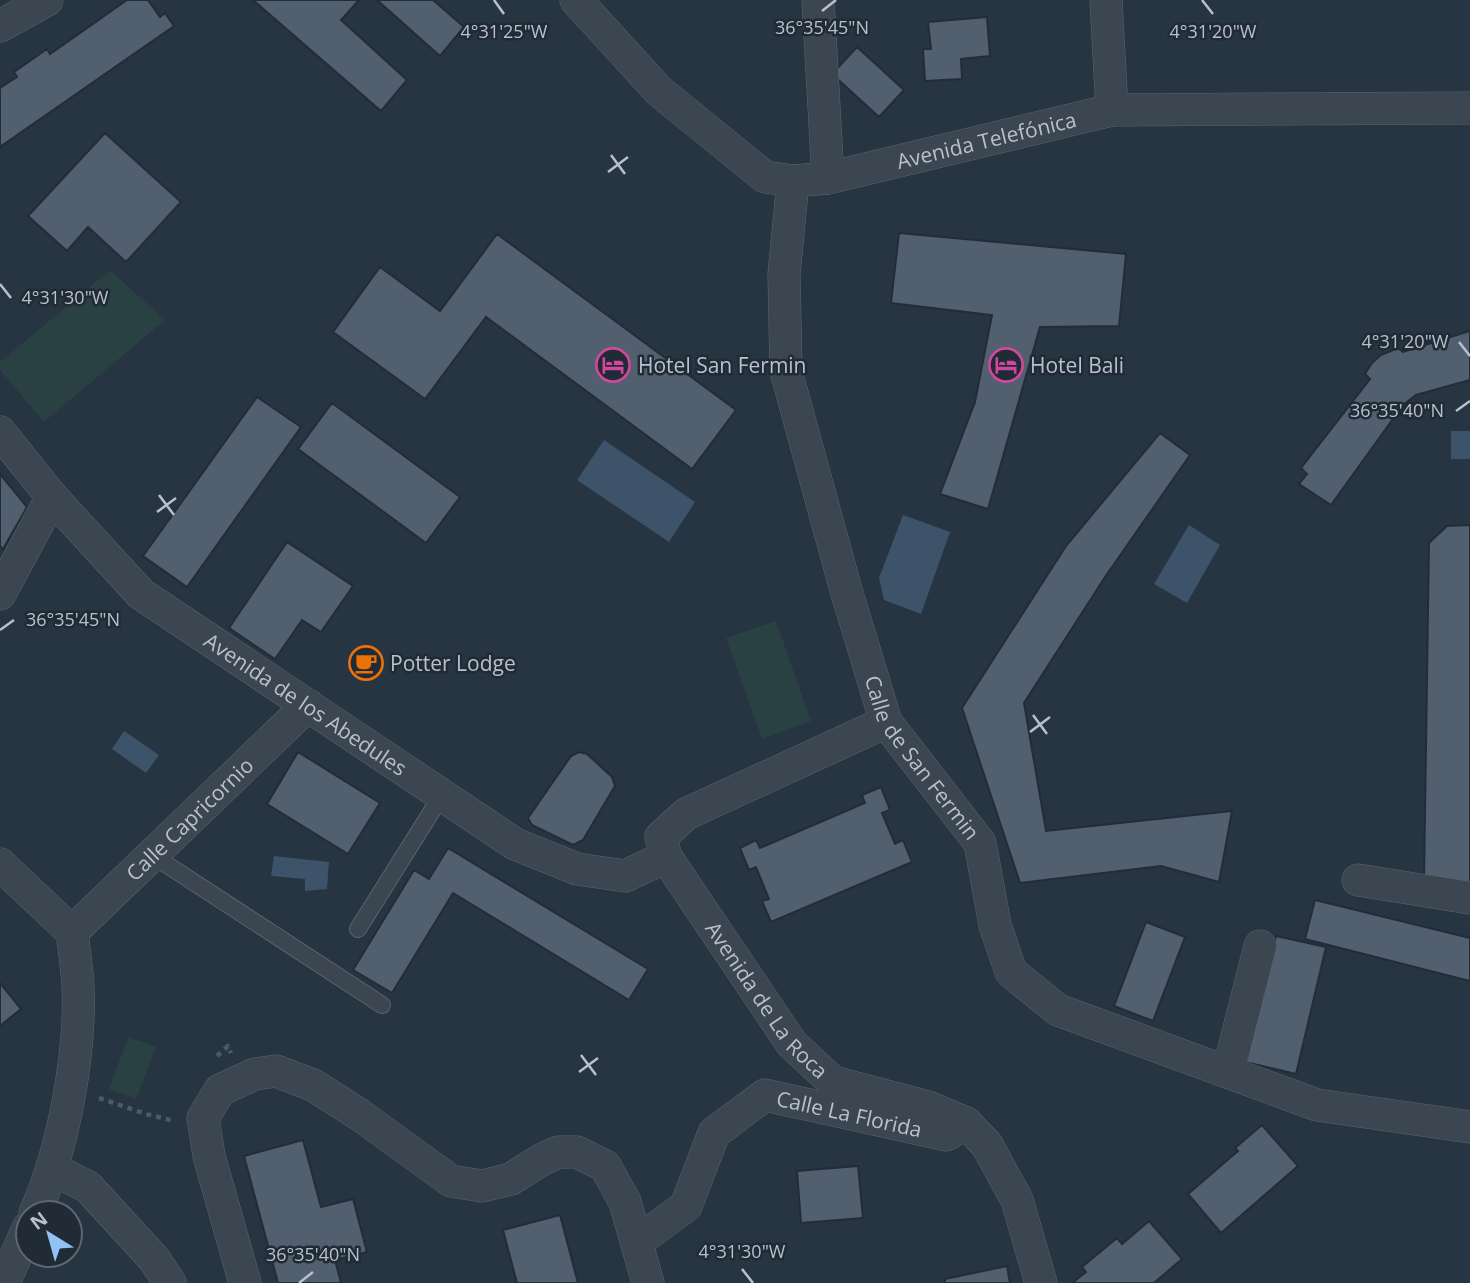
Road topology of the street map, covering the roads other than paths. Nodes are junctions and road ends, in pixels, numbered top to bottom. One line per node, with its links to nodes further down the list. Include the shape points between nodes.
1 (47, 0): 5 (street)
2 (576, 0): 9 (street, Avenida Telefónica, via 659,91 765,177)
3 (818, 0): 8 (street)
4 (1106, 0): 7 (street)
5 (0, 26)
6 (1470, 108): 7 (street, Avenida Telefónica)
7 (1112, 110): 8 (street, Avenida Telefónica)
8 (828, 178): 9 (street, Avenida Telefónica)
9 (793, 181): 14 (street, Calle de San Fermin, via 784,274 786,371)
10 (0, 432): 11 (street, Avenida de los Abedules)
11 (52, 497): 12 (street); 13 (street, Avenida de los Abedules, via 141,594)
12 (0, 594)
13 (308, 705): 15 (street, Avenida de los Abedules); 16 (street, Calle Capricornio)
14 (886, 722): 17 (street, via 686,814 661,837); 25 (street, Calle de San Fermin, via 979,843 995,925 1011,972 1058,1010)
15 (442, 795): 17 (street, Avenida de los Abedules, via 516,845 578,869 625,876); 21 (lane)
16 (152, 855): 22 (street, Calle Capricornio); 24 (lane)
17 (666, 857): 26 (street, Avenida de La Roca, via 792,1044 833,1082 928,1107)
18 (0, 863): 22 (street)
19 (1358, 880): 20 (street)
20 (1470, 898)
21 (358, 929)
22 (72, 932): 28 (street, via 78,986 75,1058)
23 (1260, 946): 25 (street)
24 (382, 1005)
25 (1228, 1072): 27 (street, Calle de San Fermin, via 1317,1105)
26 (966, 1124): 30 (street, Calle La Florida, via 946,1135 765,1095 714,1133 686,1206); 36 (street, Avenida de La Roca, via 987,1145 1017,1200)
27 (1470, 1127)
28 (53, 1169): 29 (street); 33 (street, via 88,1187)
29 (41, 1199)
30 (637, 1242): 34 (street, via 625,1202 606,1166 577,1152 558,1152 512,1180 482,1186 451,1181 313,1085 276,1070 220,1090 203,1118 209,1156); 35 (street)
31 (14, 1260): 32 (street)
32 (4, 1283)
33 (170, 1283)
34 (245, 1283)
35 (648, 1283)
36 (1041, 1283)

